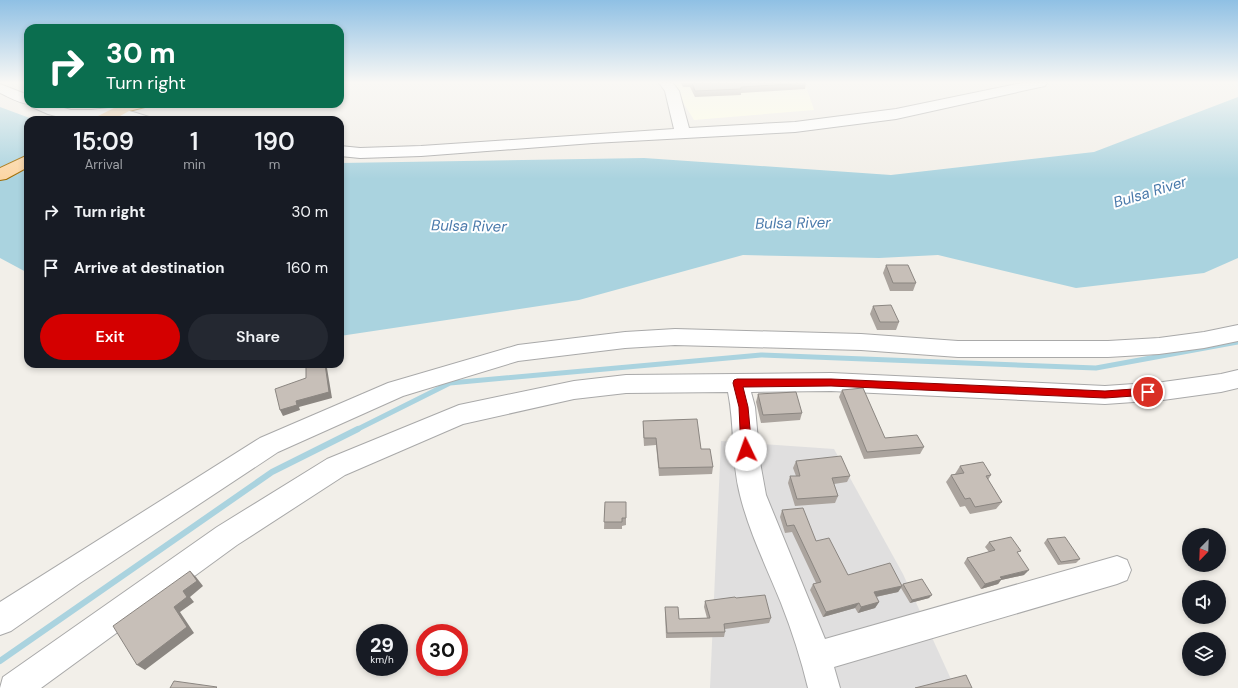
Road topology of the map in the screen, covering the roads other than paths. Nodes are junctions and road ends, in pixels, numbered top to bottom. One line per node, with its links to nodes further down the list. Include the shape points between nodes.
1 (678, 115): 3 (street)
2 (887, 115): 3 (street, via 794,127)
3 (683, 134): 4 (street, via 421,151)
4 (344, 151)
5 (24, 162): 6 (main road)
6 (0, 175)
7 (1238, 333): 11 (street, via 1159,346 1108,349 996,350 861,342 675,337 625,340 518,353 396,389 269,446)
8 (1238, 379): 9 (street, via 1105,395 831,382)
9 (737, 383): 12 (street, via 744,407 747,462 753,495); 13 (street, via 626,384 574,390 459,416 336,467 233,532)
10 (1117, 570): 12 (street)
11 (0, 620)
12 (816, 657): 14 (street)
13 (14, 688)
14 (824, 688)

